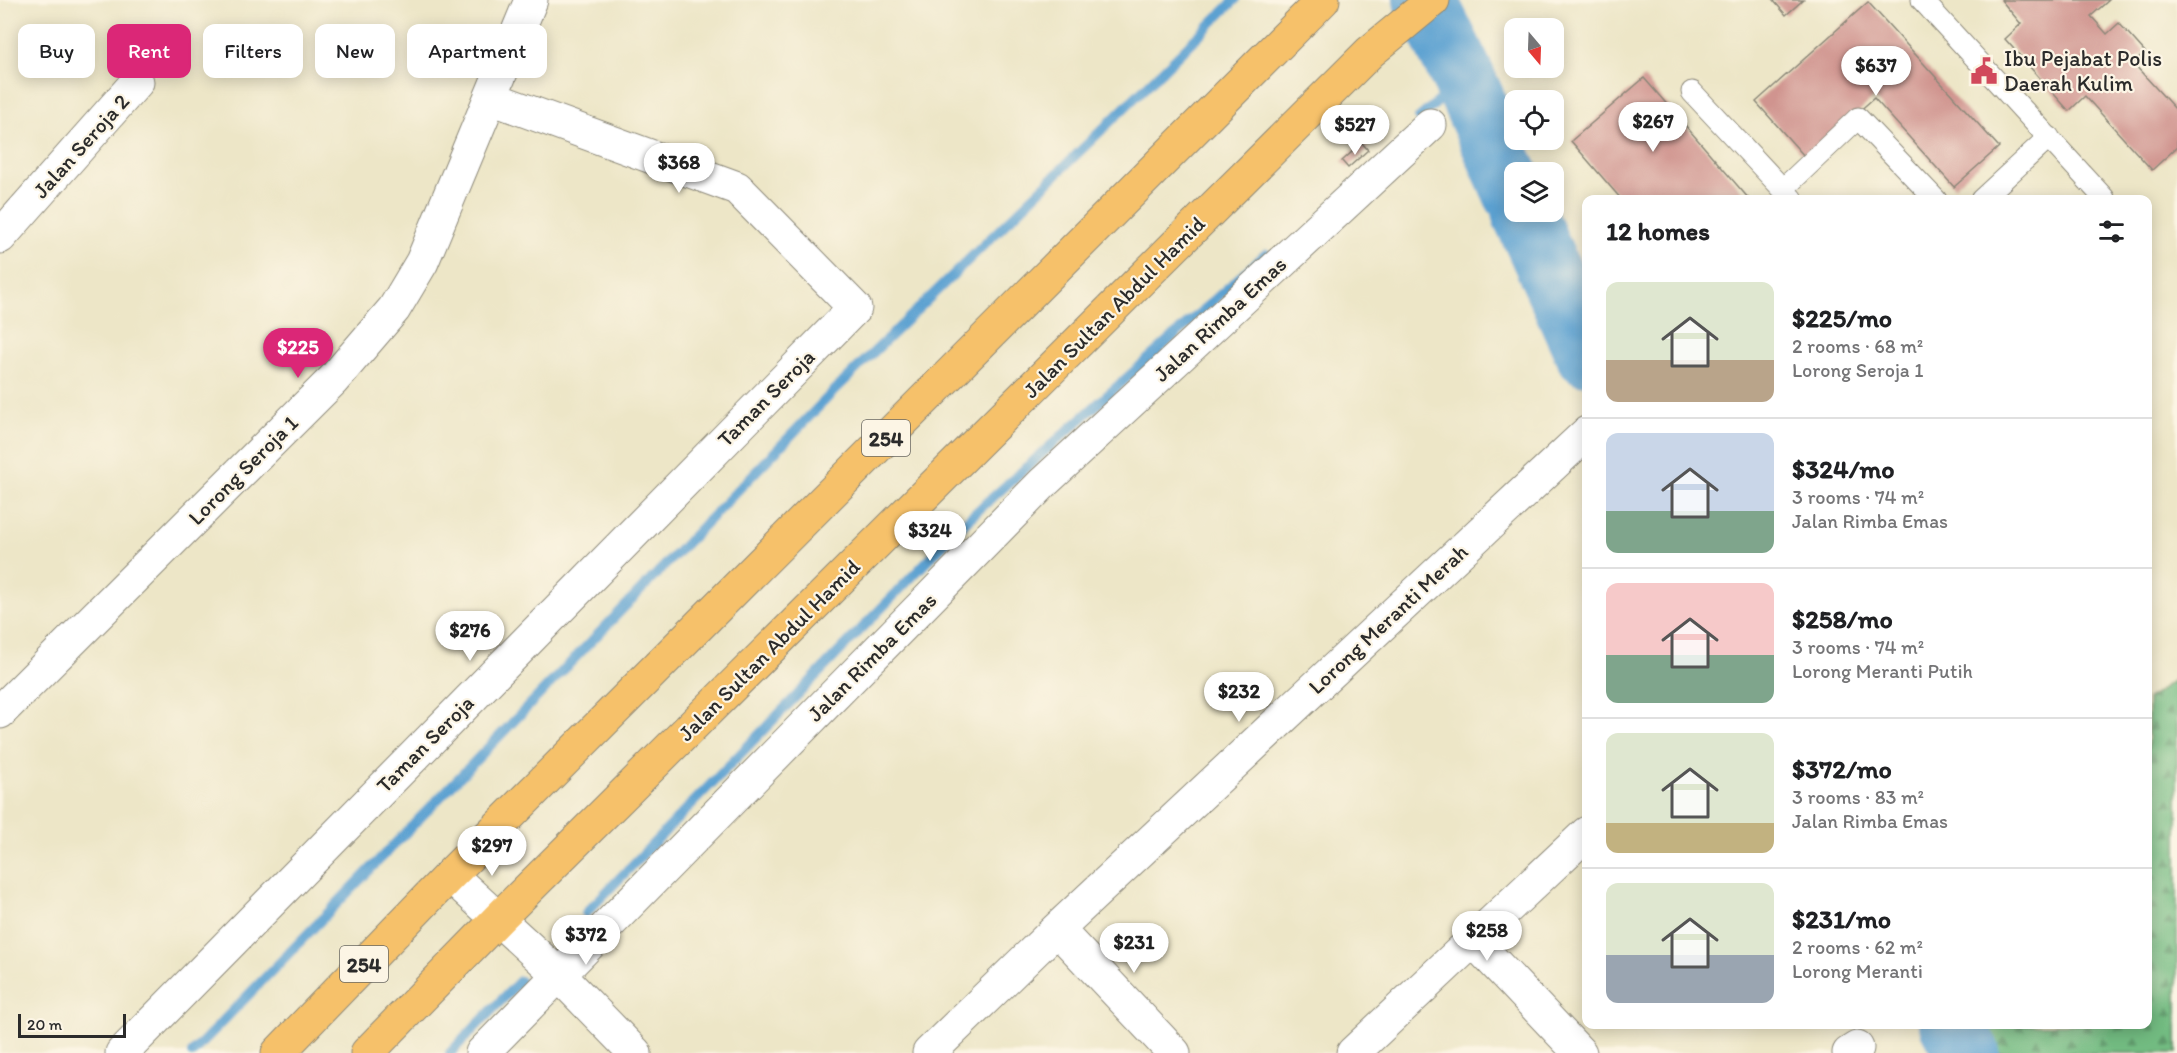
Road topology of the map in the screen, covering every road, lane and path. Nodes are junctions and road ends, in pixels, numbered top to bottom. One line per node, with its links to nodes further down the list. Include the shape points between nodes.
1 (531, 0): 7 (street, Lorong Seroja 1)
2 (1433, 0): 19 (main road, Jalan Sultan Abdul Hamid, via 1370,52)
3 (1922, 0): 9 (lane)
4 (1323, 1): 18 (main road, 254)
5 (137, 82): 14 (street, Jalan Seroja 2)
6 (1692, 92): 10 (lane)
7 (491, 98): 16 (street, Lorong Seroja 1, via 422,262 394,309 333,380); 23 (street, Taman Seroja, via 737,188 855,308)
8 (1430, 124): 22 (street, Jalan Rimba Emas, via 1043,483)
9 (2049, 136): 12 (lane); 13 (lane)
10 (1788, 194): 11 (lane, via 1858,118)
11 (1931, 195)
12 (1987, 195)
13 (2101, 195)
14 (0, 237)
15 (1582, 438): 20 (street, Lorong Meranti Merah)
16 (0, 712)
17 (1582, 838): 21 (street)
18 (450, 875): 19 (street); 24 (main road, 254)
19 (499, 918): 22 (street); 25 (main road, Jalan Sultan Abdul Hamid)
20 (1057, 929): 28 (street, Lorong Meranti Merah); 29 (street)
21 (1473, 940): 30 (street); 31 (street)
22 (559, 975): 26 (street, Jalan Rimba Emas); 27 (street)
23 (122, 1053)
24 (278, 1053)
25 (367, 1053)
26 (482, 1053)
27 (635, 1053)
28 (929, 1053)
29 (1174, 1053)
30 (1353, 1053)
31 (1580, 1053)

